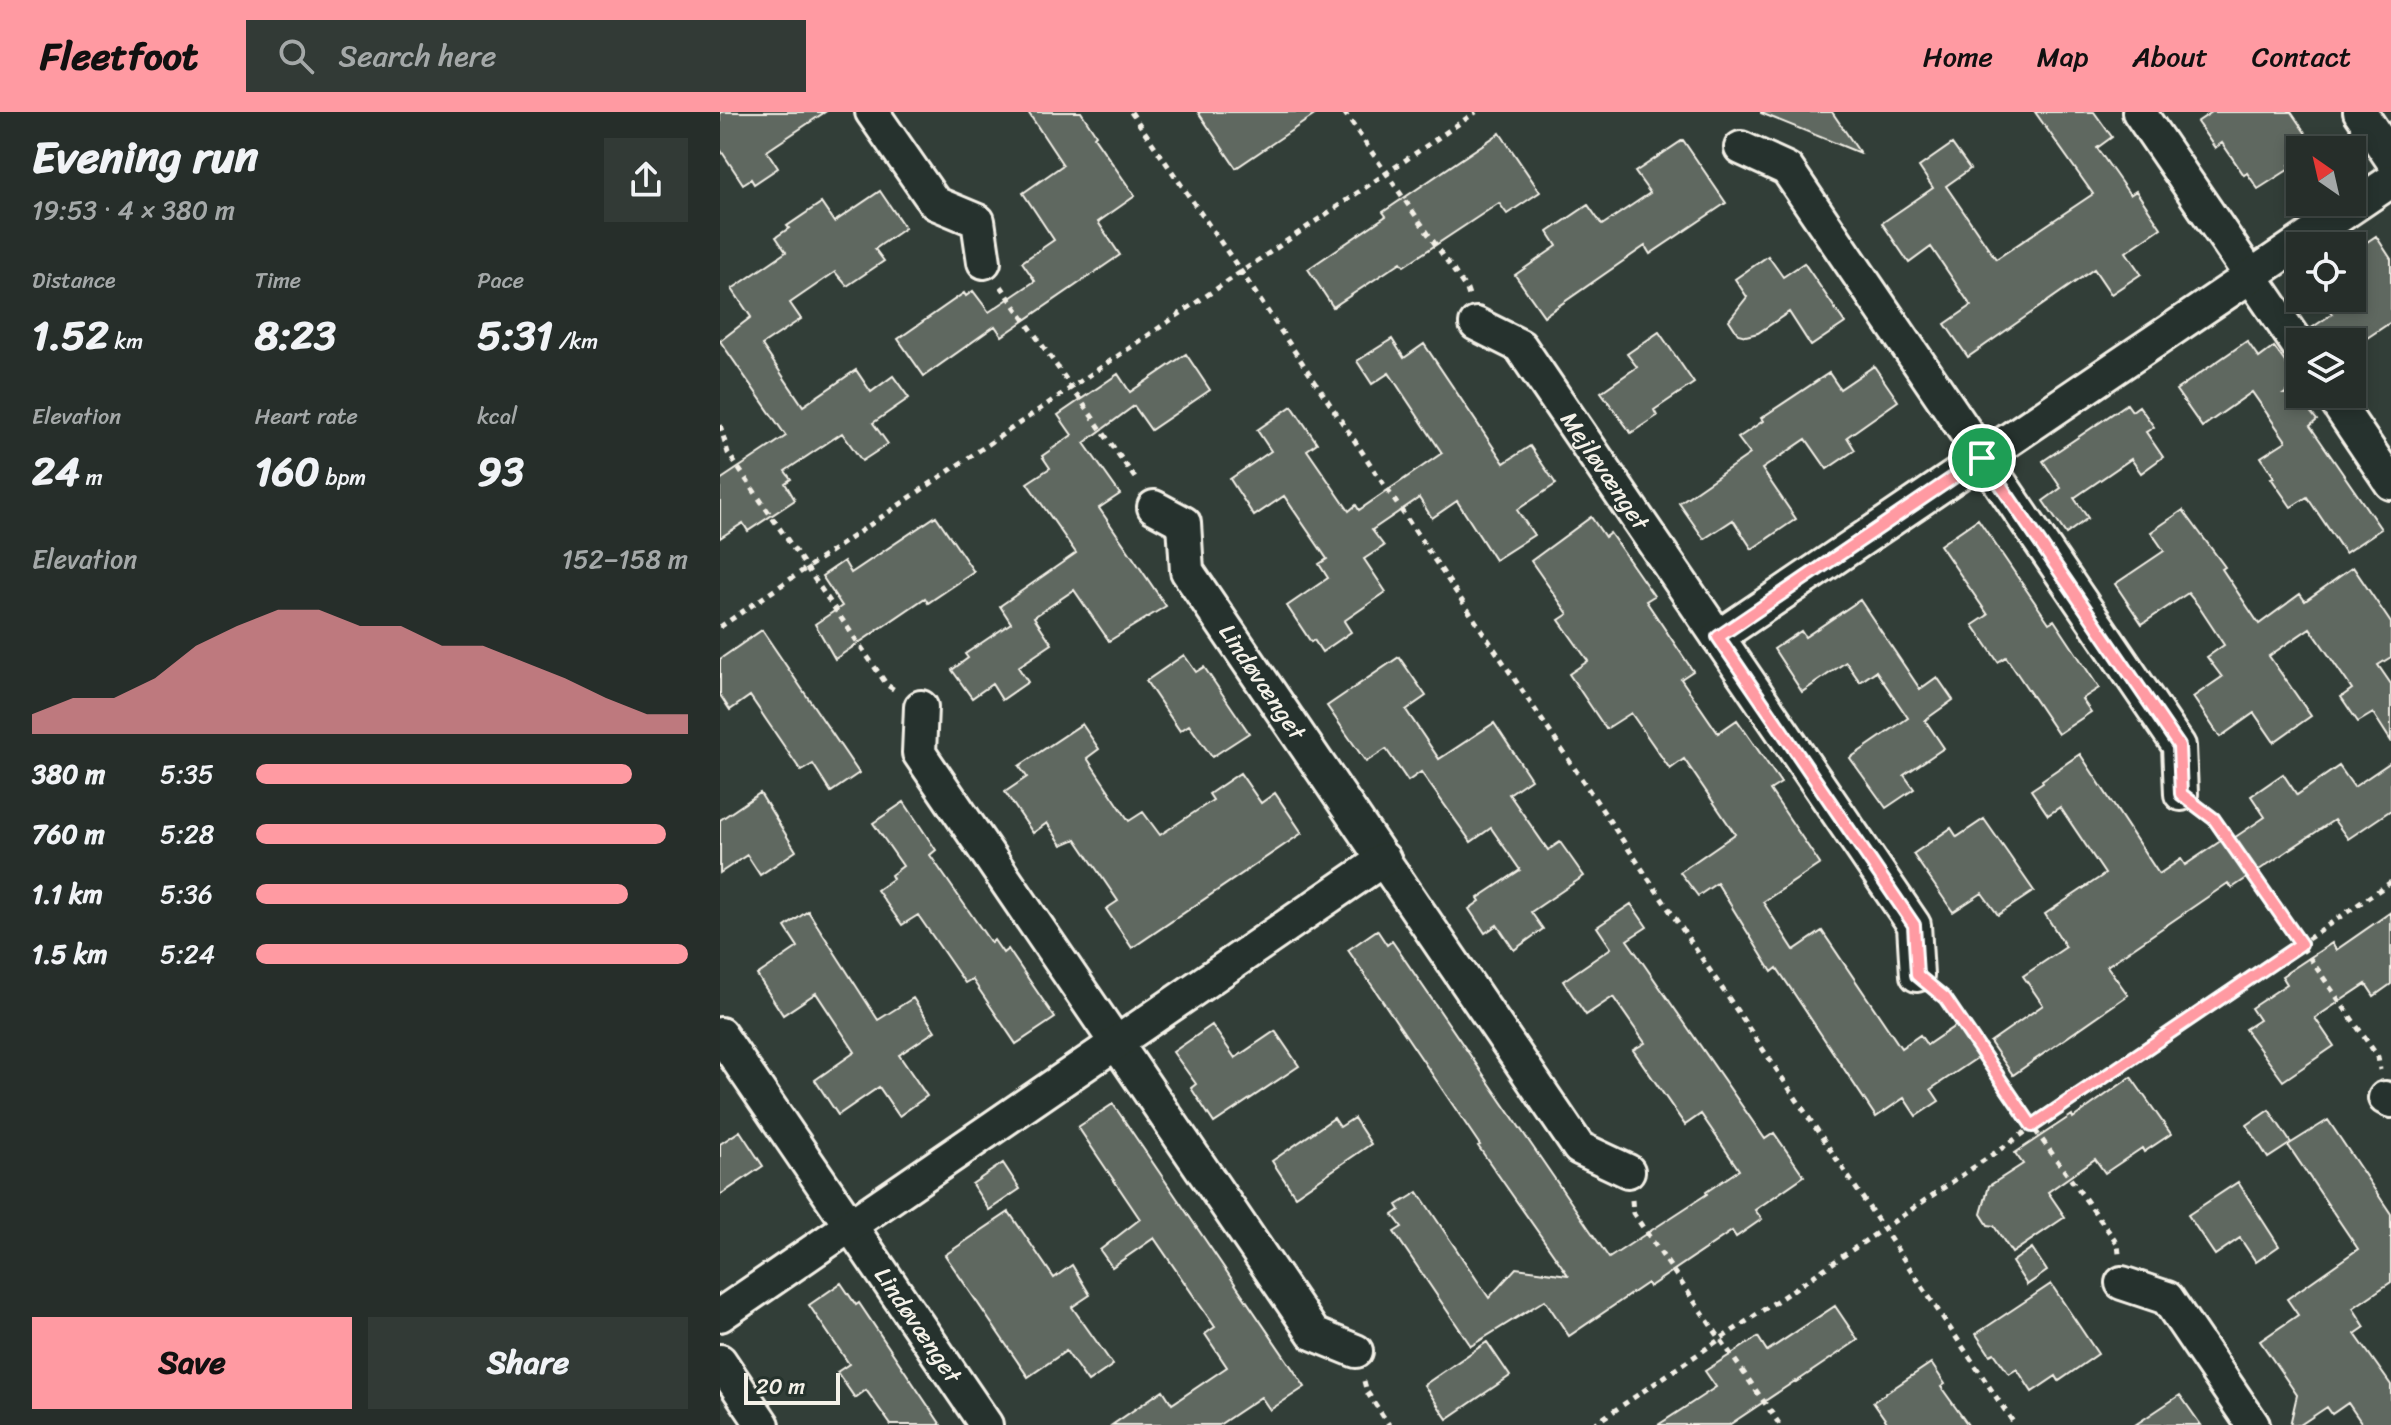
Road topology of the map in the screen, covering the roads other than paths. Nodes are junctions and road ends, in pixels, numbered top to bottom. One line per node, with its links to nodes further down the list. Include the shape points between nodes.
1 (872, 112): 7 (street, via 935,203 978,221)
2 (2139, 112): 8 (street)
3 (2364, 113): 5 (street)
4 (1741, 148): 12 (street, via 1787,169)
5 (2391, 158)
6 (2391, 181): 8 (street)
7 (984, 262)
8 (2251, 275): 10 (street); 12 (street)
9 (1476, 324): 15 (street, Mejløvænget, via 1520,346)
10 (2287, 328)
11 (2340, 408): 13 (street)
12 (1982, 458): 15 (street); 17 (street, via 2179,746)
13 (2391, 483)
14 (1154, 507): 18 (street, Lindøvænget, via 1184,523 1187,571)
15 (1718, 637): 19 (street, Mejløvænget, via 1914,925)
16 (921, 707): 21 (street, via 919,753)
17 (2181, 794)
18 (1384, 859): 21 (street); 22 (street, Lindøvænget, via 1579,1148)
19 (1917, 975)
20 (720, 1034): 23 (street, Lindøvænget)
21 (1116, 1044): 23 (street); 26 (street, via 1314,1334)
22 (1628, 1171)
23 (850, 1225): 25 (street); 29 (street, Lindøvænget)
24 (2122, 1283): 30 (street, via 2167,1298)
25 (720, 1315)
26 (1356, 1351)
27 (720, 1361): 28 (street)
28 (763, 1425)
29 (986, 1425)
30 (2253, 1425)

